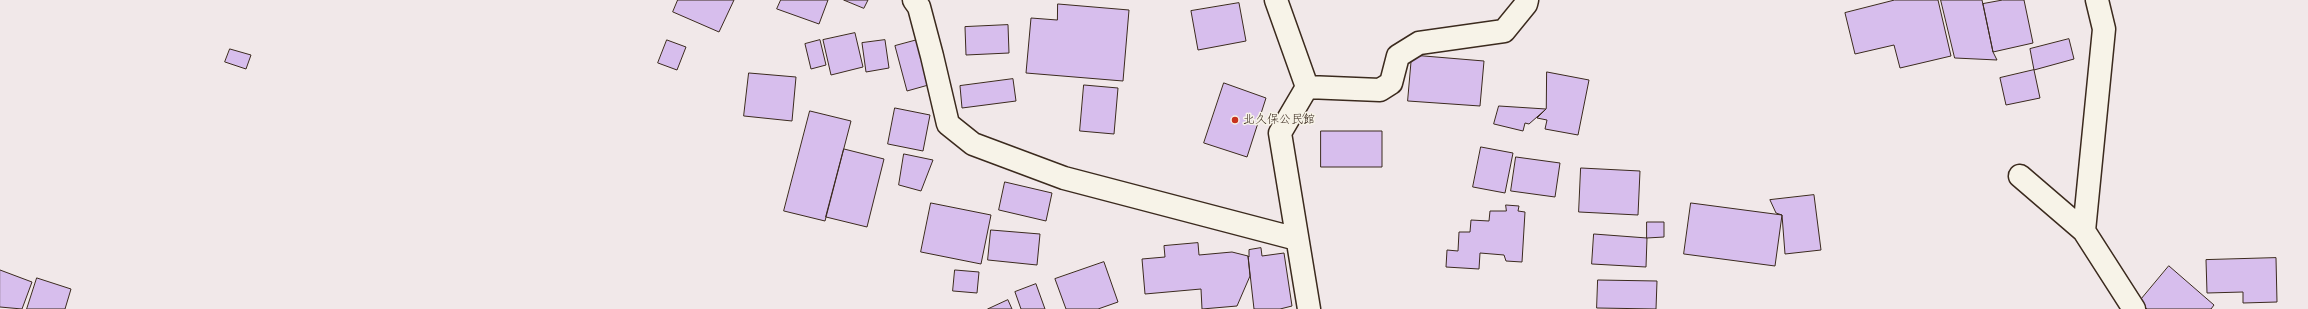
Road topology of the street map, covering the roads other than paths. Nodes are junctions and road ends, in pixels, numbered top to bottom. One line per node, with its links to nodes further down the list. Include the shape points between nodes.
1 (914, 0): 8 (street, via 919,8 948,124 973,144 1064,178)
2 (1276, 0): 5 (street)
3 (1527, 0): 5 (street, via 1504,31 1419,43 1398,56 1391,83 1380,90)
4 (2097, 0): 7 (street, via 2104,29)
5 (1308, 87): 8 (street, via 1280,133)
6 (2020, 176): 7 (street)
7 (2084, 231): 9 (street)
8 (1297, 239): 10 (street)
9 (2131, 308)
10 (1309, 309)

